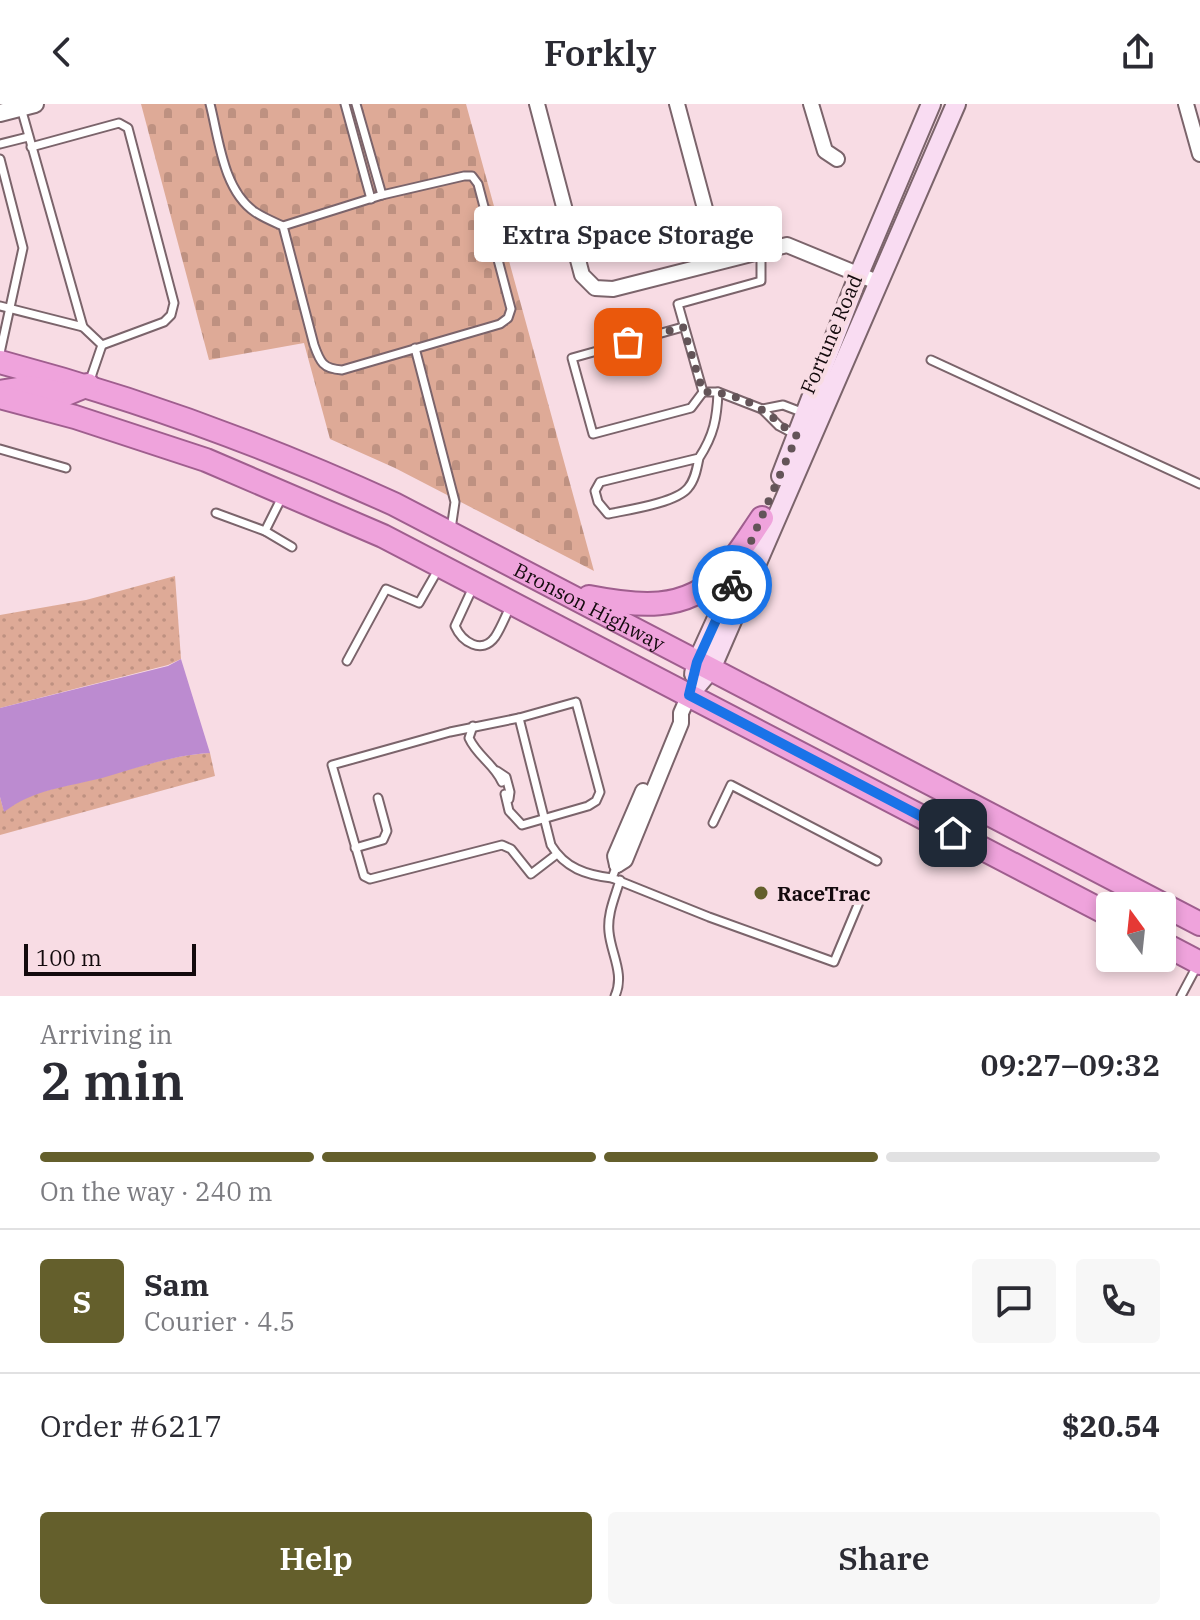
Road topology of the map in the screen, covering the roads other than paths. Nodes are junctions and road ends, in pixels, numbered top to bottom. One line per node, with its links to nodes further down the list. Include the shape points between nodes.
1 (210, 104): 20 (lane, via 235,190 257,213)
2 (345, 104): 19 (lane)
3 (356, 104): 18 (lane)
4 (537, 104): 22 (street, via 582,275 595,288 613,289)
5 (677, 104): 22 (street)
6 (811, 104): 17 (street, via 825,151)
7 (931, 104): 23 (main road, Fortune Road)
8 (956, 104): 24 (main road, Fortune Road)
9 (1186, 104): 15 (street)
10 (28, 106): 11 (street); 12 (lane)
11 (0, 113)
12 (28, 137): 13 (lane); 14 (lane)
13 (0, 144)
14 (31, 147): 27 (lane); 29 (lane, via 119,123 128,128 174,303 164,322)
15 (1200, 154)
16 (0, 159): 26 (lane, via 23,248)
17 (837, 159)
18 (382, 195): 19 (lane); 30 (lane, via 472,176 511,309 500,324)
19 (371, 199): 20 (lane)
20 (283, 226): 30 (lane, via 320,363 342,370)
21 (761, 251): 22 (street); 23 (street, via 787,245); 28 (lane, via 761,281 678,304)
22 (719, 261)
23 (859, 274): 24 (street); 39 (main road, Fortune Road)
24 (877, 282): 56 (main road, Fortune Road)
25 (0, 306): 26 (lane)
26 (10, 308): 27 (lane); 31 (lane)
27 (83, 327): 29 (lane)
28 (683, 327): 35 (lane); 35 (lane, via 572,358 593,434 691,408)
29 (102, 345): 34 (lane)
30 (415, 348): 49 (lane, via 455,502)
31 (0, 353)
32 (931, 360): 44 (lane)
33 (0, 362): 34 (highway, Bronson Highway)
34 (88, 385): 37 (highway, via 66,394 30,387); 49 (highway, Bronson Highway, via 273,450)
35 (703, 392): 36 (lane)
36 (718, 392): 38 (lane); 42 (lane, via 712,437)
37 (0, 394): 45 (highway, Bronson Highway, via 142,438)
38 (762, 409): 39 (lane, via 783,405); 40 (lane)
39 (806, 414): 40 (main road, Fortune Road)
40 (797, 436): 47 (main road, Fortune Road)
41 (0, 449): 43 (lane)
42 (699, 458): 42 (lane, via 600,482 595,491 598,502 608,514 675,496 687,490)
43 (66, 468)
44 (1200, 484)
45 (284, 492): 48 (lane); 51 (highway, Bronson Highway)
46 (216, 513): 48 (lane)
47 (762, 518): 53 (highway, via 720,575 696,594 636,606); 56 (main road, Fortune Road)
48 (265, 531): 50 (lane)
49 (451, 533): 53 (highway, Bronson Highway)
50 (292, 547)
51 (441, 565): 52 (highway, Bronson Highway); 55 (lane, via 419,603 386,589)
52 (475, 583): 54 (highway, Bronson Highway); 54 (lane, via 455,626 468,644 494,639)
53 (562, 592): 56 (highway, Bronson Highway)
54 (513, 603): 57 (highway, Bronson Highway)
55 (347, 661)
56 (704, 665): 57 (main road, Fortune Road); 73 (highway, Bronson Highway)
57 (685, 704): 70 (street); 72 (highway, Bronson Highway)
58 (519, 718): 59 (lane); 65 (lane); 65 (lane, via 576,702 600,792 588,806)
59 (473, 726): 60 (lane, via 469,738 474,750); 67 (lane, via 332,765)
60 (497, 771): 61 (lane); 64 (lane, via 506,777)
61 (502, 782)
62 (505, 794): 64 (lane)
63 (378, 798): 67 (lane, via 386,836)
64 (508, 804): 65 (lane, via 522,825)
65 (545, 820): 68 (lane)
66 (713, 823): 69 (lane, via 731,785)
67 (355, 848): 68 (lane, via 364,876 370,879 502,845 531,874)
68 (557, 854): 70 (lane, via 591,875)
69 (877, 861)
70 (616, 874): 71 (lane, via 709,917 834,962); 76 (lane, via 609,931 619,970)
71 (860, 900)
72 (1096, 908)
73 (1200, 924)
74 (1176, 950): 75 (highway)
75 (1200, 962): 77 (lane)
76 (615, 996)
77 (1181, 996)

